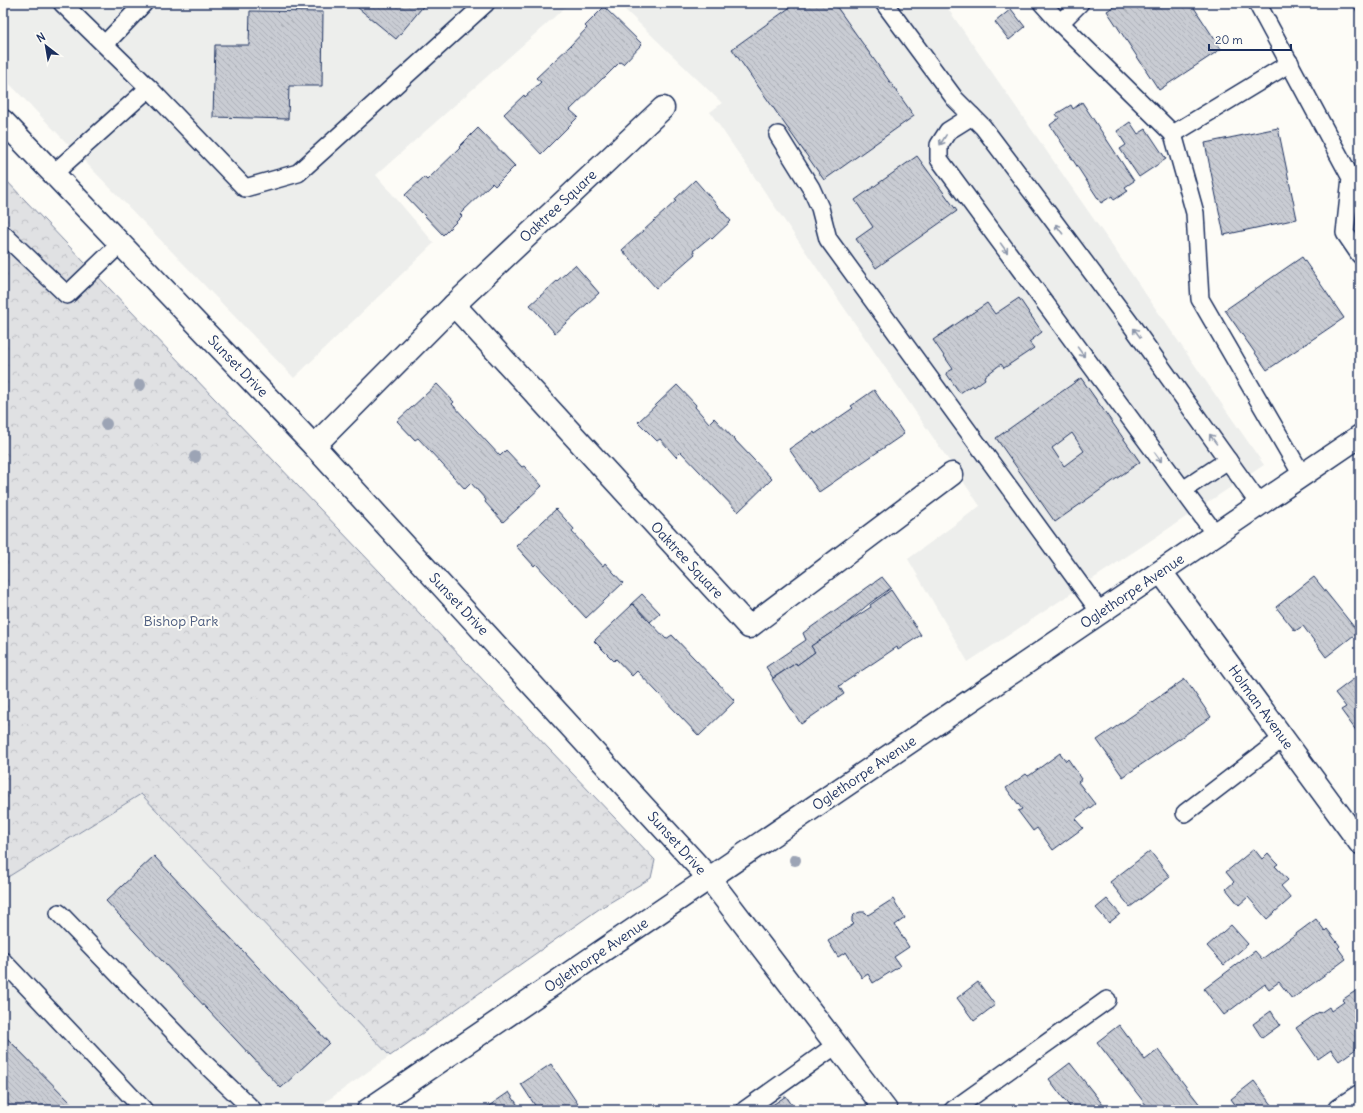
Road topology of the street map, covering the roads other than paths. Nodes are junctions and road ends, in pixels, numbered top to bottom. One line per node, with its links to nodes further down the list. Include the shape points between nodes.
1 (62, 3): 9 (lane)
2 (144, 3): 9 (lane)
3 (486, 3): 11 (lane, via 298,173 245,188)
4 (884, 3): 13 (lane, via 955,99)
5 (1042, 3): 8 (lane)
6 (1080, 3): 8 (lane)
7 (1257, 3): 10 (lane)
8 (1060, 23): 15 (lane)
9 (105, 44): 11 (lane)
10 (1290, 63): 15 (lane); 20 (lane, via 1351,178 1345,233)
11 (150, 88): 17 (lane)
12 (663, 108): 21 (street, Oaktree Square)
13 (972, 116): 24 (lane, one-way to 13, via 1127,320 983,127); 27 (lane, one-way to 27, via 948,131 939,146 938,159)
14 (3, 121): 17 (street, Sunset Drive)
15 (1173, 134): 26 (lane, via 1194,213 1200,299)
16 (778, 135): 31 (lane, via 811,188 820,208 828,239)
17 (53, 174): 19 (street, Sunset Drive)
18 (3, 234): 19 (lane, via 67,295)
19 (120, 244): 23 (street, Sunset Drive)
20 (1360, 255)
21 (454, 305): 23 (street, Oaktree Square); 25 (street, Oaktree Square, via 749,627)
22 (1360, 436): 26 (street, Oglethorpe Avenue)
23 (314, 446): 35 (street, Sunset Drive)
24 (1228, 460): 27 (lane); 28 (lane)
25 (952, 474)
26 (1302, 475): 28 (street, Oglethorpe Avenue)
27 (1183, 490): 29 (lane)
28 (1260, 505): 29 (street, Oglethorpe Avenue)
29 (1216, 535): 30 (street, Oglethorpe Avenue)
30 (1161, 572): 31 (street, Oglethorpe Avenue); 32 (street, Holman Avenue)
31 (1100, 612): 35 (street, Oglethorpe Avenue)
32 (1283, 738): 33 (lane); 34 (street, Holman Avenue)
33 (1185, 813)
34 (1360, 843)
35 (709, 878): 39 (street, Sunset Drive); 43 (street, Oglethorpe Avenue)
36 (59, 913): 42 (lane)
37 (3, 961): 41 (lane)
38 (1107, 1000): 46 (lane)
39 (836, 1045): 44 (lane); 45 (street, Sunset Drive)
40 (1360, 1096): 47 (street)
41 (144, 1110)
42 (253, 1110)
43 (368, 1110)
44 (745, 1110)
45 (886, 1110)
46 (953, 1110)
47 (1339, 1110)

